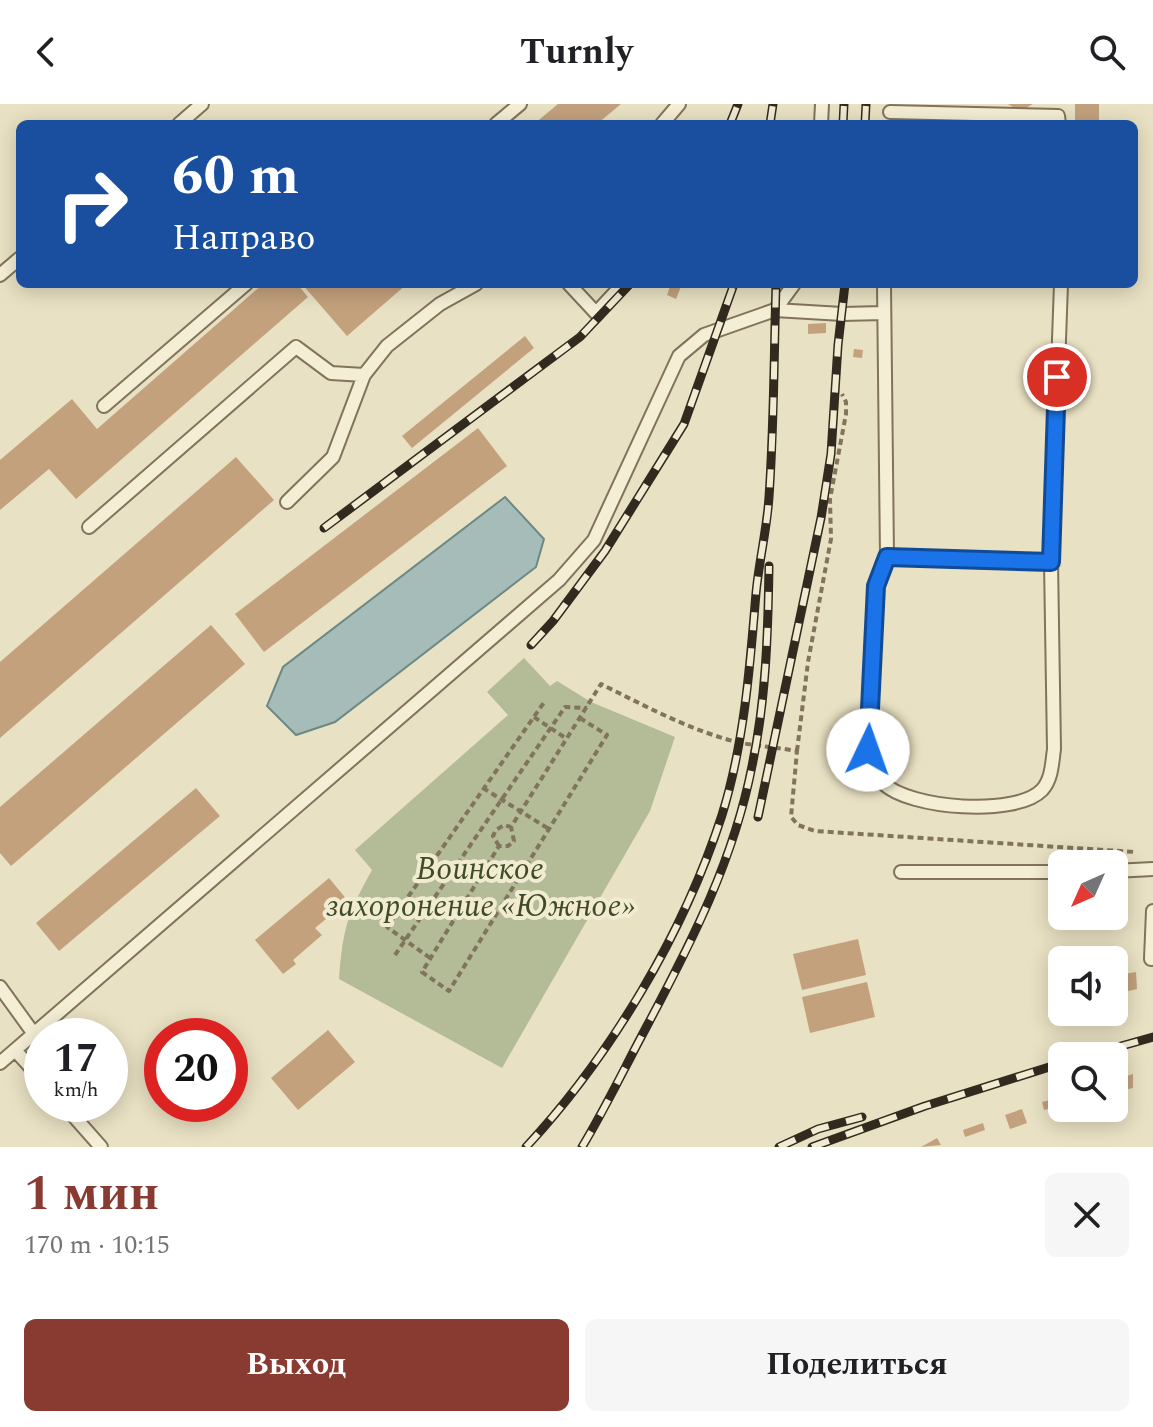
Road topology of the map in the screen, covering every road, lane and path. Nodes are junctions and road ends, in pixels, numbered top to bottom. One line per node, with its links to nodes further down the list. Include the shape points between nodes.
1 (202, 104): 5 (lane)
2 (520, 104): 6 (lane)
3 (679, 104): 7 (lane)
4 (890, 113): 8 (lane)
5 (184, 120)
6 (501, 120)
7 (665, 120)
8 (1058, 120)
9 (16, 261): 10 (lane)
10 (0, 275)
11 (241, 288): 22 (lane)
12 (469, 288): 20 (lane, via 387,346)
13 (573, 288): 14 (lane, via 596,313)
14 (619, 288)
15 (791, 288): 18 (lane)
16 (884, 288): 19 (lane)
17 (1061, 288): 26 (lane)
18 (775, 310): 19 (lane); 51 (lane, via 704,335 679,356 594,540 559,580)
19 (883, 313): 25 (lane)
20 (364, 375): 23 (lane, via 333,457); 24 (lane, via 331,373 296,347)
21 (842, 394): 33 (path, via 846,414 830,499 831,539)
22 (104, 406)
23 (287, 502)
24 (89, 527)
25 (887, 557): 26 (lane); 26 (lane, via 876,586 868,750 884,784 957,807 1029,799 1051,774)
26 (1051, 562)
27 (545, 701): 29 (path)
28 (587, 708): 30 (path); 31 (path, via 565,707); 33 (path, via 601,684 708,733)
29 (534, 717): 31 (path); 34 (path)
30 (580, 718): 32 (path); 38 (path, via 607,735)
31 (551, 728): 32 (path); 35 (path)
32 (567, 739): 36 (path)
33 (797, 751): 40 (path, via 791,817 815,831)
34 (483, 788): 35 (path); 46 (path, via 387,927)
35 (501, 800): 36 (path); 46 (path)
36 (521, 812): 37 (path); 38 (path)
37 (511, 827): 39 (path, via 514,841); 39 (path, via 496,830 493,836)
38 (549, 829): 48 (path, via 449,991 422,972)
39 (499, 846): 48 (path)
40 (1138, 852)
41 (1153, 869): 42 (lane)
42 (1128, 870)
43 (901, 872): 44 (lane)
44 (1048, 872)
45 (1153, 911): 49 (lane)
46 (405, 940): 47 (path); 48 (path)
47 (395, 955)
48 (430, 958)
49 (1151, 959)
50 (0, 987): 52 (lane)
51 (53, 1018)
52 (24, 1020)
53 (24, 1042): 54 (lane)
54 (15, 1050): 55 (lane); 56 (lane)
55 (24, 1060)
56 (0, 1063)
57 (79, 1122): 58 (lane)
58 (101, 1147)

